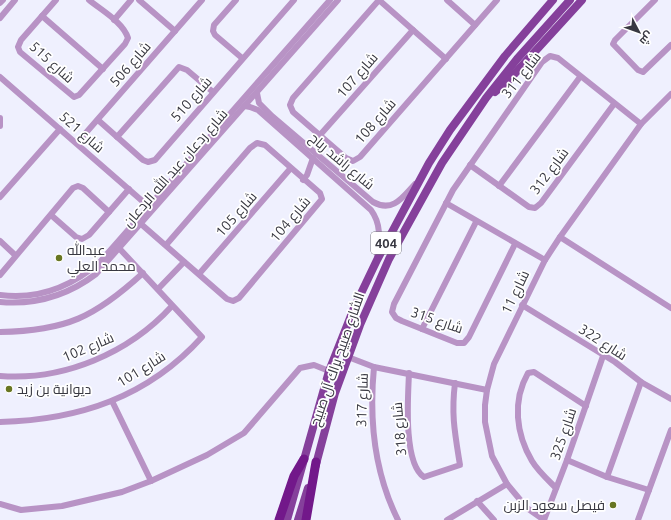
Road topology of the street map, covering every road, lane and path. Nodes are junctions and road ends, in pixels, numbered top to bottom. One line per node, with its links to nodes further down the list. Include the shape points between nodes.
1 (3, 0): 20 (street)
2 (56, 0): 21 (street, شارع 515)
3 (89, 0): 23 (street, شارع 515)
4 (132, 0): 23 (street)
5 (139, 0): 27 (street)
6 (202, 0): 27 (street, شارع 506)
7 (236, 0): 31 (street, via 214,26 213,31)
8 (294, 0): 31 (street, شارع 510)
9 (330, 0): 24 (street, شارع ردعان عبد الله الردعان)
10 (338, 0): 24 (street, شارع ردعان عبد الله الردعان)
11 (379, 0): 26 (street); 48 (street, شارع 108, via 291,103 293,112)
12 (447, 0): 25 (street)
13 (497, 0): 25 (street, شارع 108)
14 (553, 0): 54 (main road, الشارع صبيح براك آل صبيح / 404, via 505,56 468,105)
15 (564, 0): 28 (main road, via 543,24)
16 (570, 0): 28 (main road, الشارع صبيح براك آل صبيح / 404)
17 (582, 0): 39 (main road, via 508,81)
18 (655, 0): 29 (street, via 613,44 643,72)
19 (13, 1): 22 (street)
20 (0, 3)
21 (42, 16): 33 (street); 33 (street, شارع 515, via 21,40 18,47 20,52 74,97 79,95)
22 (0, 18)
23 (114, 20): 33 (street, شارع 515, via 126,32 128,38)
24 (314, 23): 30 (street, شارع ردعان عبد الله الردعان)
25 (475, 25): 32 (street, شارع 108)
26 (412, 30): 32 (street); 48 (street, شارع 107)
27 (175, 31): 44 (street, شارع 506)
28 (535, 39): 39 (main road, الشارع صبيح براك آل صبيح / 404)
29 (671, 46)
30 (290, 50): 37 (street, شارع ردعان عبد الله الردعان); 60 (street, شارع ردعان عبد الله الردعان)
31 (242, 58): 36 (street, شارع 510)
32 (446, 58): 48 (street, شارع 108, via 354,161 346,158)
33 (103, 69)
34 (0, 77): 47 (street, شارع 521)
35 (580, 77): 40 (street, شارع 311); 52 (street, شارع 311, via 558,58 550,56 542,62); 56 (street)
36 (212, 92): 49 (street, via 188,70 179,67); 49 (street, شارع 510, via 155,160 143,160)
37 (257, 93): 41 (street, شارع ردعان عبد الله الردعان); 42 (street, شارع راشد رباح)
38 (671, 94): 45 (street, شارع 11)
39 (486, 98): 88 (main road, الشارع صبيح براك آل صبيح / 404, via 442,163 396,247 374,292)
40 (614, 104): 45 (street, شارع 311); 56 (street, شارع 312, via 542,203 535,208 529,207)
41 (245, 106): 42 (street, شارع راشد رباح); 64 (street, شارع ردعان عبد الله الردعان)
42 (260, 108): 51 (street, شارع راشد رباح); 54 (street, شارع راشد رباح, via 377,204 385,206 396,203)
43 (0, 118): 46 (street)
44 (98, 120): 49 (street, شارع 510); 50 (street, شارع 506)
45 (641, 124): 65 (street, شارع 11)
46 (0, 126)
47 (60, 129): 50 (street, شارع 521); 58 (street)
48 (320, 135)
49 (118, 137)
50 (77, 143): 57 (street, شارع 521)
51 (313, 158): 55 (street); 71 (street, شارع راشد رباح, via 375,215 380,231)
52 (470, 165): 56 (street, شارع 312); 59 (street, شارع 311)
53 (290, 169): 55 (street, شارع 104); 68 (street, شارع 104, via 265,145 257,143); 75 (street, شارع 105)
54 (422, 178): 71 (main road, الشارع صبيح براك آل صبيح / 404)
55 (303, 180): 75 (street, شارع 104, via 320,193 322,199 239,298 233,301 227,299)
56 (499, 186)
57 (129, 189): 60 (street, شارع 521); 61 (street)
58 (0, 197)
59 (446, 203): 63 (street); 85 (street, شارع 315, via 392,312 396,318)
60 (148, 206): 69 (street, شارع ردعان عبد الله الردعان)
61 (109, 212): 62 (street, via 89,235 82,239 76,237); 62 (street, via 78,186 73,188)
62 (51, 214): 70 (street)
63 (476, 222): 67 (street); 85 (street)
64 (141, 224): 68 (street, شارع 104); 69 (street, شارع ردعان عبد الله الردعان)
65 (560, 236): 72 (street, شارع 11); 84 (street)
66 (0, 241): 70 (street)
67 (515, 244): 72 (street); 85 (street, شارع 315, via 464,343 457,343)
68 (166, 245): 73 (street, شارع 104)
69 (117, 247): 74 (street, شارع 101); 77 (street, شارع ردعان عبد الله الردعان, via 96,274)
70 (15, 255): 76 (street)
71 (377, 260): 90 (main road, الشارع صبيح براك آل صبيح / 404, via 354,308)
72 (544, 260): 82 (street, شارع 11)
73 (184, 262): 75 (street, شارع 104); 78 (street)
74 (143, 273): 78 (street, شارع 101); 86 (street, via 117,296 89,314 68,323 29,331)
75 (199, 274)
76 (0, 275)
77 (80, 282): 79 (street, شارع ردعان عبد الله الردعان, via 30,296); 81 (street, شارع ردعان عبد الله الردعان, via 63,294 41,300 27,303)
78 (158, 289): 83 (street, شارع 101)
79 (0, 295)
80 (671, 300): 84 (street)
81 (0, 302)
82 (522, 305): 87 (street, شارع 322); 95 (street, شارع 11, via 496,358)
83 (172, 306): 92 (street, شارع 102, via 115,352 86,364 34,376); 97 (street, شارع 101, via 202,337 188,353 151,381)
84 (669, 307)
85 (422, 329)
86 (0, 332)
87 (603, 356): 93 (street, شارع 322); 98 (street, شارع 325)
88 (348, 357): 89 (street); 103 (main road, الشارع صبيح براك آل صبيح / 404)
89 (374, 367): 91 (street, شارع 317); 115 (street, شارع 317, via 373,431 385,491)
90 (329, 371): 101 (main road, الشارع صبيح براك آل صبيح / 404); 105 (street, via 314,365 300,368 244,433 207,456)
91 (409, 373): 94 (street, شارع 317); 94 (street, شارع 318, via 411,447 417,471 424,477 460,465 452,422)
92 (0, 376)
93 (641, 382): 96 (street, شارع 322); 104 (street)
94 (455, 383): 95 (street, شارع 317)
95 (487, 390): 106 (street, شارع 11, via 487,434 492,456)
96 (671, 399)
97 (112, 401): 99 (street, شارع 101, via 73,414 47,419); 105 (street)
98 (586, 406): 102 (street, شارع 325); 107 (street, via 534,372 528,373 521,386 517,402 521,433 532,461)
99 (0, 422)
100 (671, 430): 108 (street)
101 (304, 459): 111 (highway, via 294,476); 112 (main road, الشارع صبيح براك آل صبيح / 404)
102 (567, 460): 104 (street); 107 (street, شارع 325)
103 (316, 462): 113 (main road, الشارع صبيح براك آل صبيح / 404); 114 (highway)
104 (607, 477): 108 (street)
105 (151, 481): 110 (street, via 122,492 62,506 22,510)
106 (507, 484): 109 (street); 118 (street, شارع 11, via 527,508)
107 (556, 488): 118 (street, شارع 325)
108 (649, 490): 119 (street)
109 (477, 501): 116 (street); 117 (street)
110 (0, 504)
111 (279, 520)
112 (287, 520)
113 (298, 520)
114 (306, 520)
115 (398, 520)
116 (447, 520)
117 (494, 520)
118 (544, 520)
119 (638, 520)

